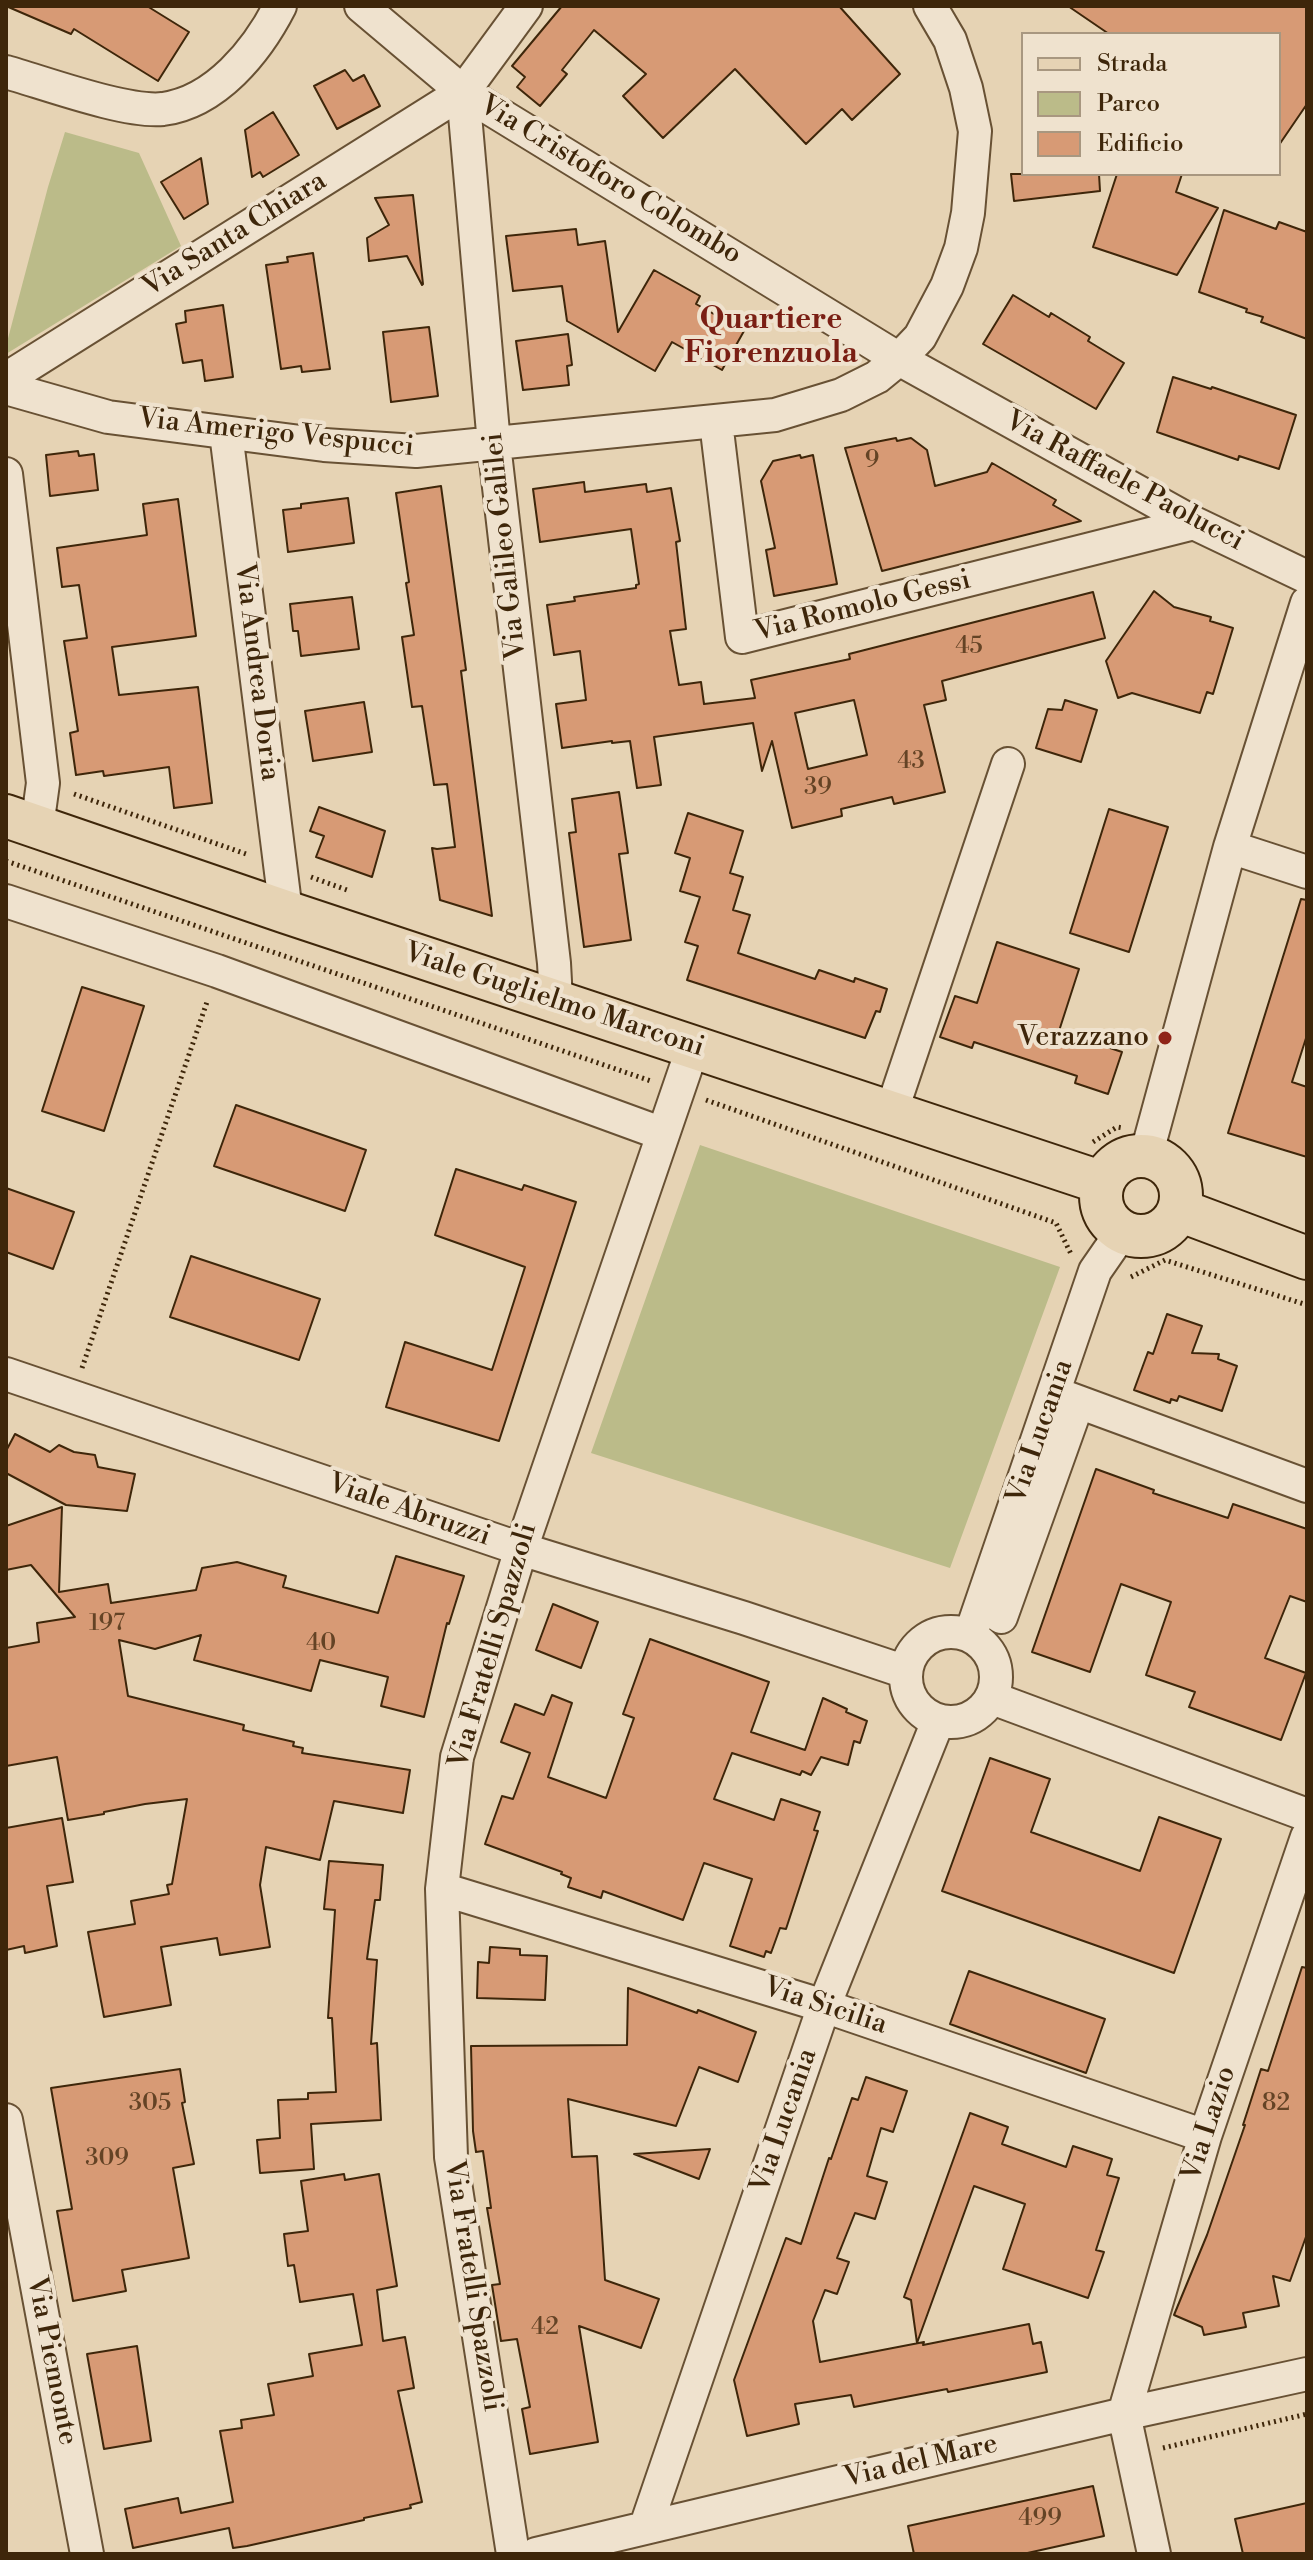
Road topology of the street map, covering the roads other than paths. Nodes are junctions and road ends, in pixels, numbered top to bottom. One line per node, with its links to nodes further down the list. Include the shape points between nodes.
1 (280, 6): 5 (street, via 228,76 197,99 162,109)
2 (361, 6): 6 (street, Via Cristoforo Colombo)
3 (526, 6): 6 (street)
4 (930, 6): 7 (street, via 950,40 975,131 968,213 947,286)
5 (6, 72)
6 (463, 92): 7 (street, Via Cristoforo Colombo); 8 (street, Via Santa Chiara); 12 (street, Via Galileo Galilei)
7 (899, 358): 10 (street, Via Amerigo Vespucci, via 841,395 775,415); 14 (street, Via Raffaele Paolucci)
8 (6, 379)
9 (6, 388): 11 (street, Via Amerigo Vespucci, via 108,417)
10 (716, 422): 12 (street, Via Amerigo Vespucci); 14 (street, Via Romolo Gessi, via 742,637)
11 (226, 433): 12 (street, Via Amerigo Vespucci, via 416,451); 22 (street, Via Andrea Doria)
12 (494, 444): 23 (street, Via Galileo Galilei)
13 (6, 474): 18 (street, via 43,783)
14 (1194, 523): 15 (street, Via Raffaele Paolucci)
15 (1307, 577)
16 (1307, 603): 19 (street)
17 (1008, 764): 25 (street)
18 (22, 822): 22 (main road, Viale Guglielmo Marconi)
19 (1230, 847): 20 (street); 27 (street)
20 (1307, 872)
21 (6, 901): 26 (street, via 217,971)
22 (286, 912): 23 (main road, Viale Guglielmo Marconi)
23 (556, 1000): 24 (main road, Viale Guglielmo Marconi)
24 (693, 1047): 25 (main road, Viale Guglielmo Marconi); 26 (street, Via Fratelli Spazzoli)
25 (891, 1113): 28 (main road, Viale Guglielmo Marconi)
26 (663, 1134): 35 (street, Via Fratelli Spazzoli)
27 (1146, 1156): 28 (main road, via 1119,1163); 29 (main road, via 1172,1170 1182,1196)
28 (1103, 1183): 30 (main road, via 1103,1210)
29 (1179, 1210): 30 (main road, via 1162,1231 1149,1236); 31 (main road)
30 (1122, 1232): 33 (street, Via Lucania, via 1095,1271)
31 (1306, 1251)
32 (6, 1374): 35 (street, Viale Abruzzi)
33 (1066, 1397): 34 (street); 36 (street); 37 (street, Via Lucania)
34 (1307, 1486)
35 (521, 1549): 38 (street, Viale Abruzzi); 43 (street, Via Fratelli Spazzoli, via 457,1757)
36 (1001, 1617)
37 (970, 1636): 38 (street, via 942,1633 929,1638 917,1647); 39 (street, via 982,1644 996,1669)
38 (906, 1672): 40 (street, via 913,1702)
39 (992, 1698): 40 (street, via 974,1716); 41 (street)
40 (938, 1721): 44 (street, Via Lucania)
41 (1307, 1815)
42 (1307, 1837): 46 (street, Via Lazio)
43 (442, 1889): 44 (street, Via Sicilia); 51 (street, Via Fratelli Spazzoli, via 451,2157)
44 (824, 2006): 46 (street, Via Sicilia); 49 (street, Via Lucania)
45 (6, 2120): 50 (street, Via Piemonte)
46 (1205, 2136): 48 (street, Via Lazio)
47 (1307, 2374): 48 (street, Via del Mare)
48 (1124, 2414): 49 (street, Via del Mare); 53 (street)
49 (646, 2526): 52 (street, Via del Mare)
50 (87, 2554)
51 (513, 2554)
52 (536, 2554)
53 (1154, 2554)

